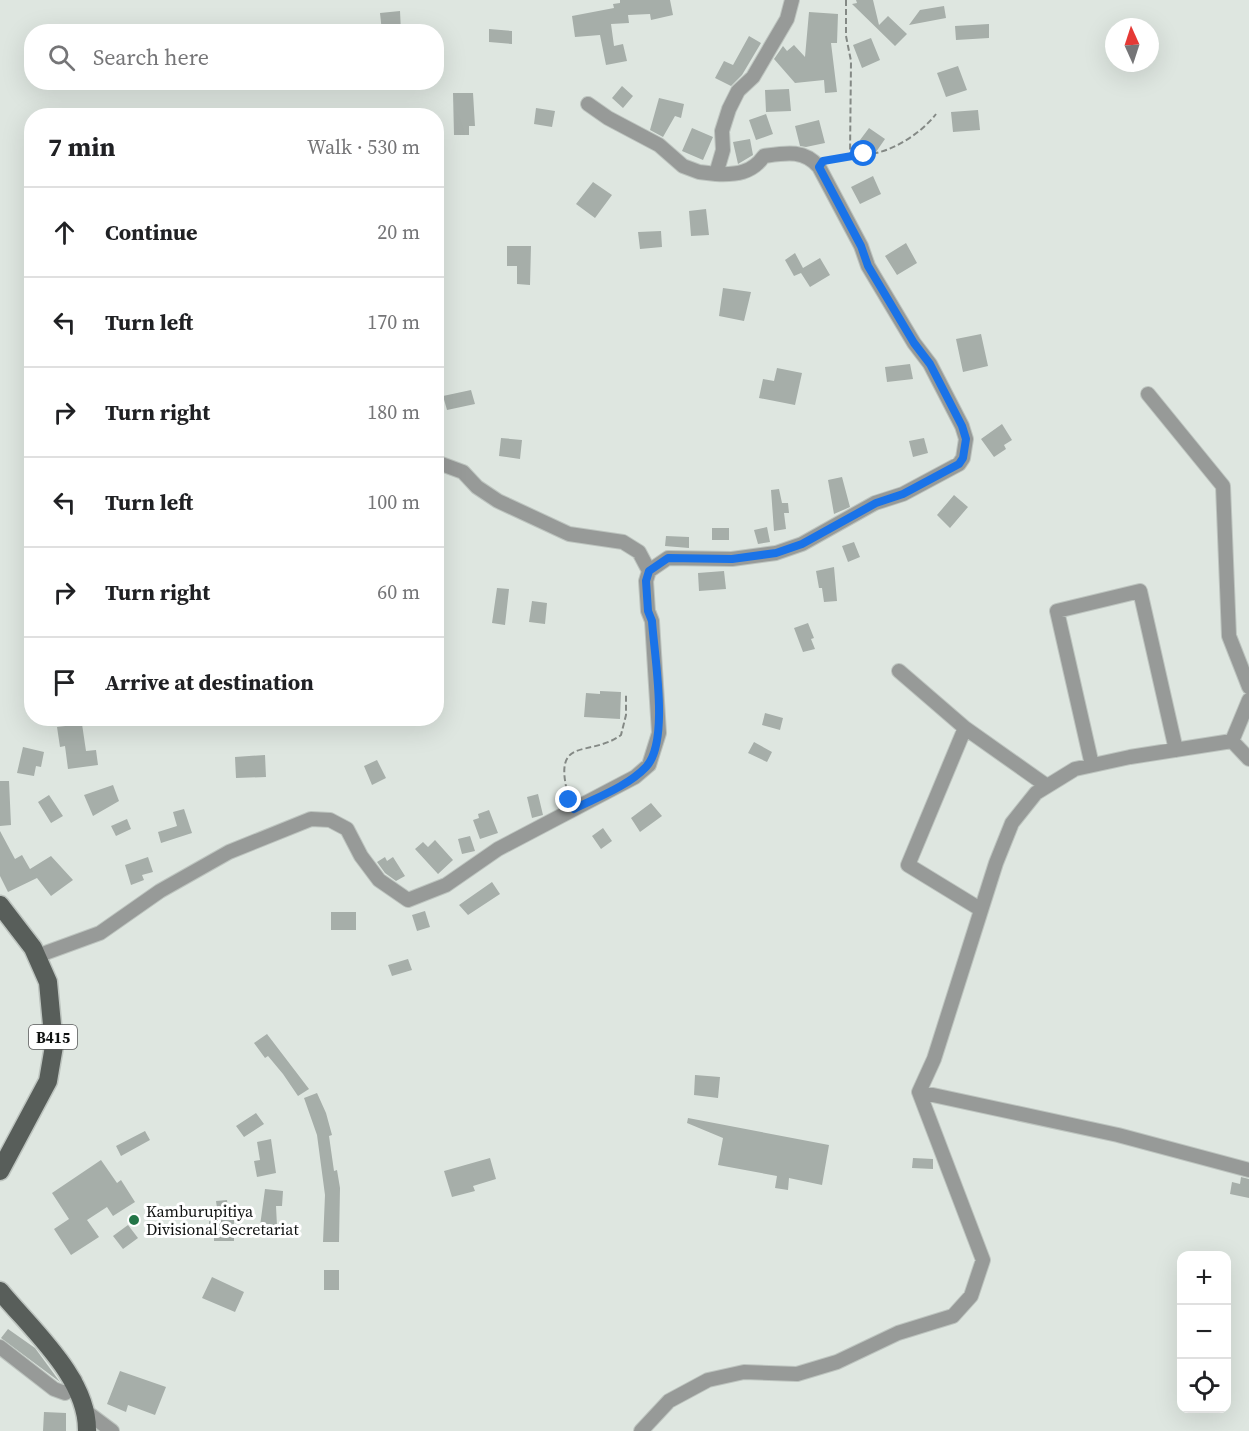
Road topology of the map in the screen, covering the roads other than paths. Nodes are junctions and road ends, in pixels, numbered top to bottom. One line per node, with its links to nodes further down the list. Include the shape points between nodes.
1 (792, 0): 3 (street, via 787,19 729,109)
2 (588, 104): 3 (street, via 659,145 682,166)
3 (716, 174): 6 (street, via 748,170 764,156 787,153 811,157 861,246 868,266 930,364 962,426 966,439 963,458 938,476 876,503 802,544 776,553 732,559 668,558)
4 (1148, 394): 8 (street, via 1223,486 1229,636)
5 (444, 465): 6 (street, via 463,472 498,501 569,534 623,542 639,552)
6 (649, 571): 18 (street, via 648,611 660,719 649,765 635,777 498,849 446,885 408,900 379,880 348,829 330,820 311,819 229,852 160,891 100,933)
7 (899, 671): 10 (street)
8 (1249, 687)
9 (1249, 700): 11 (street)
10 (965, 728): 15 (street); 17 (street, via 908,865)
11 (1232, 741): 12 (street); 13 (street)
12 (1176, 750): 14 (street); 14 (street, via 1140,591 1057,611)
13 (1249, 759)
14 (1092, 765): 15 (street, via 1075,769)
15 (1047, 786): 17 (street, via 1036,793 1012,823)
16 (0, 904): 18 (main road, B415)
17 (980, 909): 19 (street, via 934,1059)
18 (37, 956): 21 (main road, B415, via 48,982 53,1035 48,1081)
19 (919, 1092): 20 (street, via 1118,1135); 27 (street, via 983,1260 970,1296 953,1316 898,1333 827,1365 797,1374 744,1372 708,1380 669,1401)
20 (1249, 1170)
21 (0, 1171)
22 (0, 1291): 24 (main road)
23 (0, 1347): 24 (street, via 54,1389 65,1393 75,1387)
24 (75, 1380): 25 (main road)
25 (88, 1422): 26 (street)
26 (112, 1431)
27 (641, 1431)

